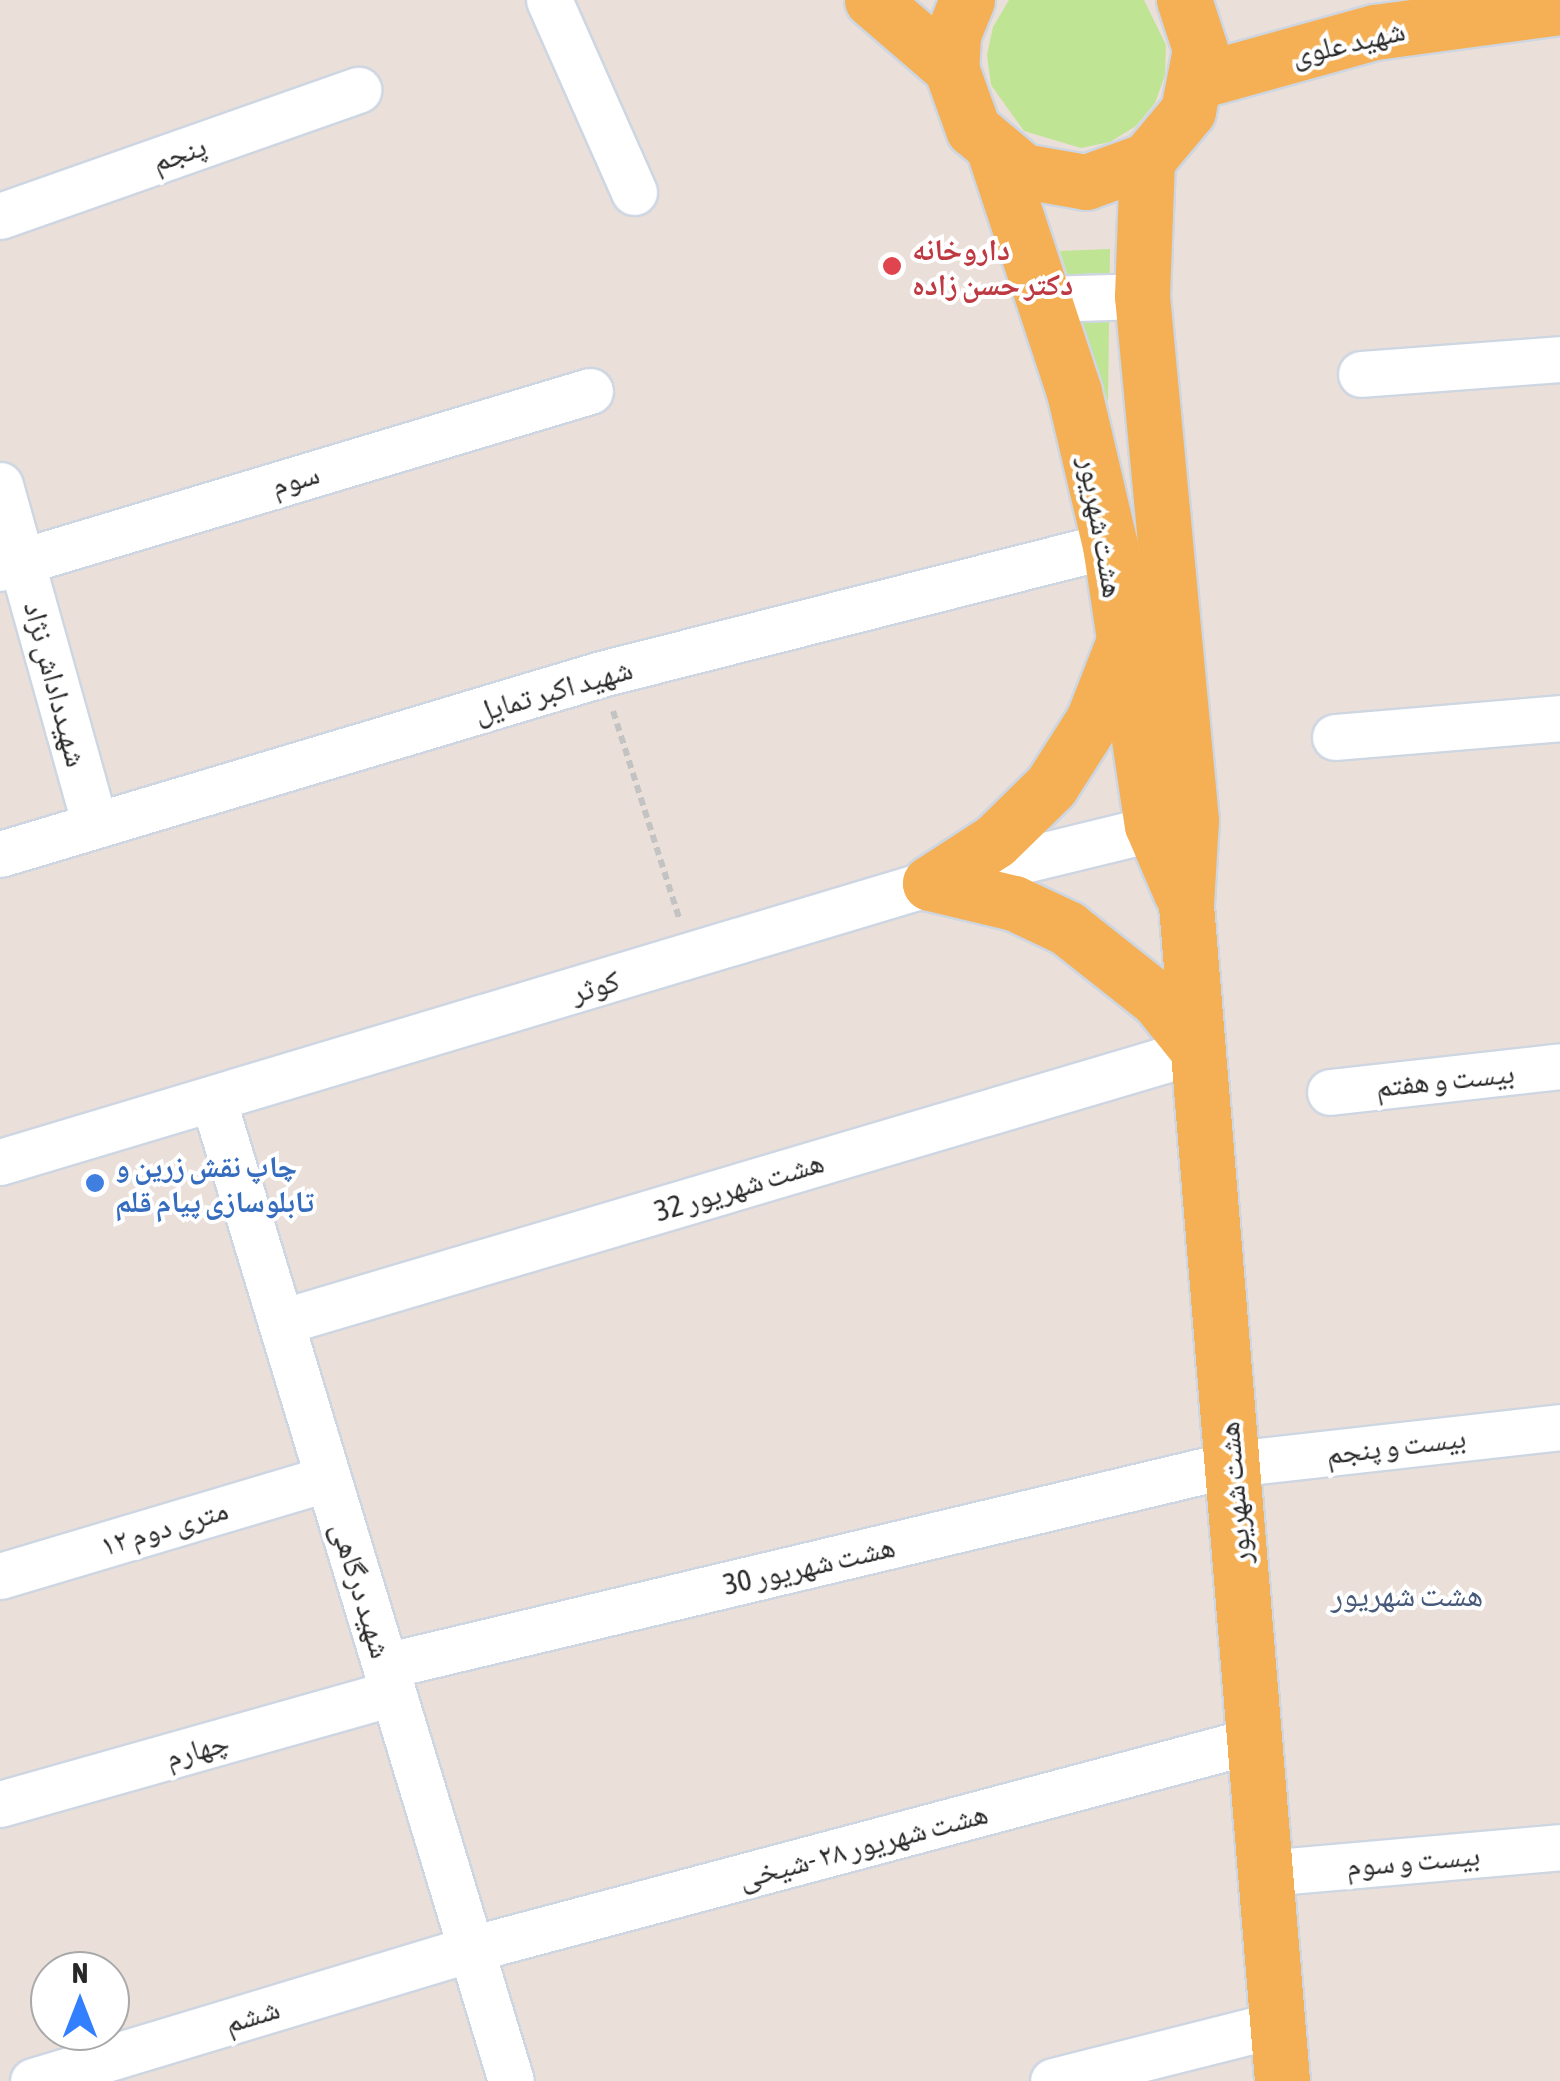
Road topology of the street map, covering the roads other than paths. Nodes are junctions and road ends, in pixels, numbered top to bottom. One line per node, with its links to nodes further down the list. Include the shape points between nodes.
1 (549, 0): 11 (street)
2 (872, 0): 6 (main road)
3 (967, 0): 6 (main road)
4 (1184, 0): 7 (main road, via 1200,49)
5 (1560, 7): 7 (main road, شهید علوی, via 1376,32)
6 (951, 68): 9 (main road, via 973,129)
7 (1198, 81): 10 (main road, via 1188,112)
8 (358, 90): 12 (street, پنجم)
9 (996, 154): 10 (main road, via 1023,171 1070,182 1118,175); 14 (main road, هشت شهریور)
10 (1147, 160): 13 (main road, هشت شهریور)
11 (634, 192)
12 (0, 216)
13 (1142, 296): 14 (street); 24 (main road, هشت شهریور)
14 (1042, 299): 19 (main road, هشت شهریور, via 1074,392)
15 (1560, 359): 16 (street)
16 (1361, 374)
17 (590, 391): 20 (street, سوم)
18 (0, 485): 20 (street, شهیدداداش نژاد)
19 (1110, 545): 21 (main road, هشت شهریور); 25 (street, شهید اکبر تمایل, via 601,674)
20 (11, 564): 25 (street, شهیدداداش نژاد)
21 (1121, 648): 24 (main road, هشت شهریور); 27 (main road, via 1093,720 1051,786 996,841)
22 (1560, 718): 23 (street)
23 (1335, 737)
24 (1172, 823): 27 (street, کوثر); 28 (main road, هشت شهریور)
25 (95, 825): 26 (street, شهید اکبر تمایل)
26 (0, 854)
27 (930, 882): 28 (main road, via 1014,903 1067,928 1158,1000); 31 (street, کوثر)
28 (1198, 1050): 33 (street, هشت شهریور 32); 35 (main road, هشت شهریور)
29 (1560, 1066): 30 (street, بیست و هفتم)
30 (1330, 1092)
31 (213, 1099): 32 (street, کوثر); 33 (street, شهید درگاهی)
32 (0, 1162)
33 (280, 1322): 36 (street, شهید درگاهی)
34 (1560, 1427): 35 (street, بیست و پنجم)
35 (1232, 1464): 38 (street, هشت شهریور 30); 39 (main road, هشت شهریور)
36 (328, 1478): 37 (street, ۱۲ متری دوم); 38 (street, شهید درگاهی)
37 (0, 1576)
38 (389, 1680): 40 (street, چهارم); 43 (street, شهید درگاهی)
39 (1255, 1740): 42 (main road, هشت شهریور); 43 (street, هشت شهریور ۲۸ -شیخی)
40 (0, 1804)
41 (1560, 1847): 42 (street, بیست و سوم)
42 (1266, 1873): 44 (main road, هشت شهریور)
43 (471, 1949): 45 (street, ششم); 46 (street, شهید درگاهی)
44 (1278, 2024): 47 (street); 48 (main road, هشت شهریور)
45 (34, 2081)
46 (511, 2081)
47 (1054, 2081)
48 (1282, 2081)

